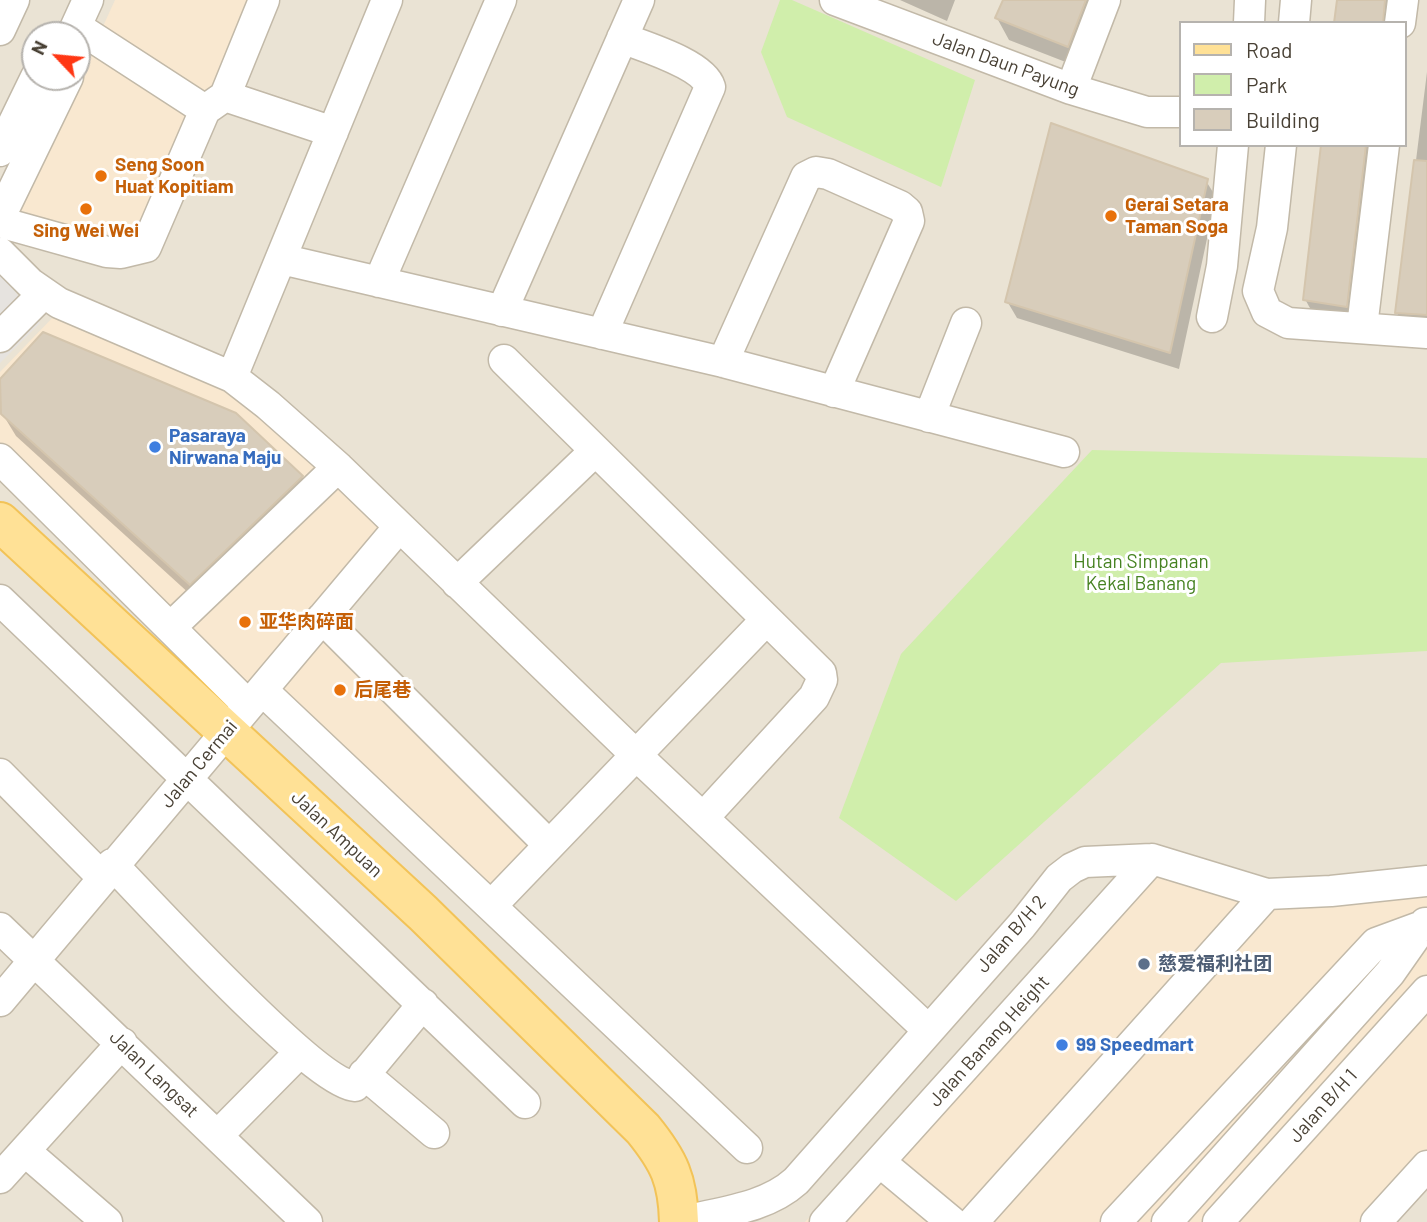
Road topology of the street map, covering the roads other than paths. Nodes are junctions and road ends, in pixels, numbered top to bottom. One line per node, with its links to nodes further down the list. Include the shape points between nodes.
1 (13, 0): 15 (street)
2 (264, 0): 20 (street)
3 (387, 0): 22 (street)
4 (501, 0): 30 (street)
5 (639, 0): 16 (street)
6 (835, 0): 17 (street, Jalan Daun Payung)
7 (1105, 0): 17 (street)
8 (1250, 0): 11 (street)
9 (1296, 0): 12 (street)
10 (1403, 0): 13 (street)
11 (1249, 21)
12 (1294, 21)
13 (1400, 21)
14 (91, 28): 20 (street)
15 (0, 30)
16 (622, 38): 32 (street); 37 (street, via 691,67 703,74 710,87)
17 (1071, 89): 21 (street, Jalan Daun Payung, via 1147,112)
18 (29, 91): 26 (street)
19 (62, 91): 27 (street)
20 (215, 103): 22 (street); 27 (street, via 146,247 107,252)
21 (1178, 113)
22 (333, 132): 29 (street)
23 (1233, 147): 33 (street, via 1222,266)
24 (1280, 147): 35 (street, via 1272,228 1258,291 1267,312 1287,323)
25 (1384, 147): 35 (street)
26 (0, 151)
27 (1, 222)
28 (0, 253): 31 (street)
29 (281, 259): 30 (street); 41 (street)
30 (379, 282): 32 (street)
31 (44, 293): 38 (street); 41 (street, via 79,313)
32 (502, 311): 37 (street)
33 (1212, 317)
34 (966, 323): 43 (street)
35 (1362, 327): 36 (street)
36 (1427, 333)
37 (602, 334): 40 (street)
38 (0, 337)
39 (504, 360): 44 (street)
40 (723, 362): 42 (street); 42 (street, via 806,177 828,174 900,206 909,221)
41 (232, 377): 47 (street)
42 (834, 392): 43 (street)
43 (929, 417): 45 (street)
44 (595, 450): 50 (street); 53 (street)
45 (1064, 452)
46 (0, 459): 54 (street)
47 (338, 467): 49 (street); 54 (street)
48 (0, 522): 55 (main road, Jalan Ampuan)
49 (399, 527): 50 (street); 52 (street, Jalan Cermai)
50 (457, 583): 56 (street)
51 (0, 600): 58 (street)
52 (322, 618): 55 (street, Jalan Cermai); 60 (street)
53 (766, 620): 56 (street); 59 (street, via 821,673 822,680 814,696)
54 (172, 626): 55 (street)
55 (246, 709): 58 (street, Jalan Cermai); 65 (street); 86 (main road, Jalan Ampuan, via 423,913 643,1129 664,1155 678,1194)
56 (636, 755): 59 (street); 60 (street)
57 (0, 774): 62 (street)
58 (186, 779): 62 (street, Jalan Cermai); 71 (street)
59 (703, 818): 72 (street)
60 (549, 845): 65 (street)
61 (1152, 859): 64 (street, Jalan B/H 2); 72 (street, Jalan B/H 2, via 1085,862 1072,868); 81 (street, Jalan Banang Height)
62 (107, 871): 68 (street, Jalan Cermai); 74 (street)
63 (1427, 881): 64 (street, Jalan B/H 2)
64 (1267, 894): 89 (street)
65 (491, 906): 79 (street)
66 (1426, 925): 90 (street, via 1376,943); 91 (street, via 1390,973)
67 (0, 928): 68 (street, Jalan Langsat)
68 (34, 962): 70 (street, Jalan Cermai); 73 (street, Jalan Langsat)
69 (1427, 991): 92 (street, Jalan B/H 1)
70 (0, 1001)
71 (423, 1004): 75 (street); 76 (street)
72 (927, 1029): 86 (street, Jalan B/H 2, via 782,1194)
73 (122, 1043): 78 (street, Jalan Langsat); 80 (street)
74 (299, 1053): 75 (street, via 343,1085 355,1086); 78 (street)
75 (364, 1074): 77 (street)
76 (525, 1103)
77 (434, 1133)
78 (218, 1135): 85 (street, Jalan Langsat)
79 (747, 1148)
80 (26, 1152): 83 (street); 84 (street)
81 (880, 1162): 87 (street, Jalan Banang Height); 88 (street)
82 (1427, 1166): 93 (street)
83 (0, 1178)
84 (107, 1222)
85 (307, 1222)
86 (680, 1222)
87 (825, 1222)
88 (952, 1222)
89 (973, 1222)
90 (1116, 1222)
91 (1167, 1222)
92 (1218, 1222)
93 (1376, 1222)

